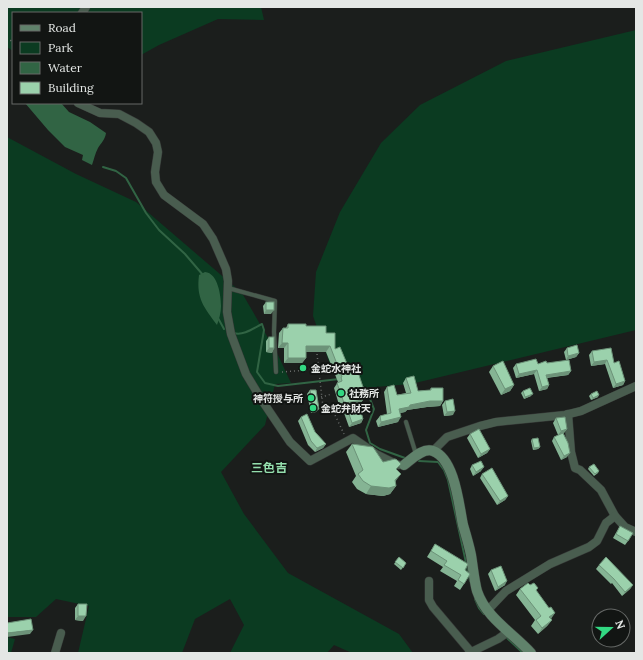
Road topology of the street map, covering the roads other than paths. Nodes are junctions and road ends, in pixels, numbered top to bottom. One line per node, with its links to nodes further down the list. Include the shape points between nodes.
1 (80, 104): 2 (street, via 100,113 119,114 149,132 158,152 156,182 164,195 203,224 226,268)
2 (228, 288): 3 (lane, via 275,301); 9 (street, via 227,312 231,334 246,374 290,442 310,461 353,438 376,454)
3 (276, 372)
4 (636, 386): 5 (street, via 581,411)
5 (568, 414): 7 (street, via 496,422 447,437); 10 (street, via 576,468 601,490)
6 (406, 422): 8 (lane)
7 (433, 451): 8 (street, via 427,450); 13 (street, via 448,465 453,478 477,591)
8 (416, 456): 9 (street)
9 (404, 465)
10 (615, 516): 11 (street, via 625,527); 13 (street, via 606,523 597,541 589,547 550,564 506,591)
11 (636, 532)
12 (429, 581): 16 (street, via 429,600)
13 (487, 611): 14 (street)
14 (508, 632): 16 (street); 18 (street)
15 (61, 633): 17 (street)
16 (470, 652)
17 (55, 653)
18 (531, 653)

